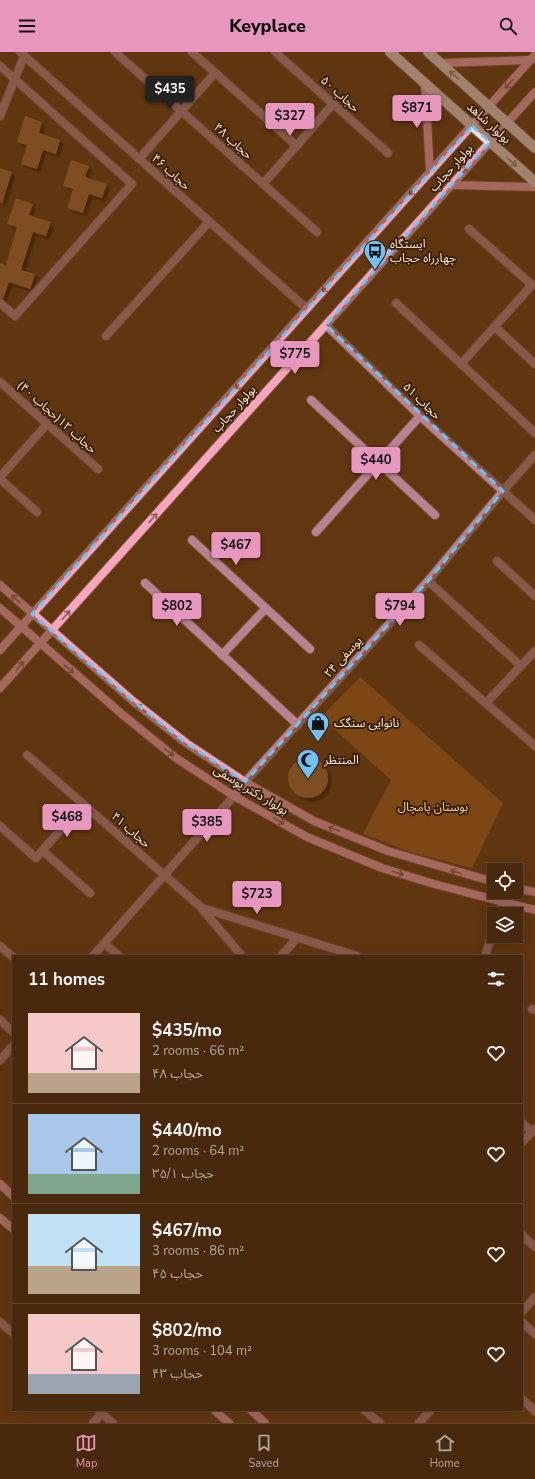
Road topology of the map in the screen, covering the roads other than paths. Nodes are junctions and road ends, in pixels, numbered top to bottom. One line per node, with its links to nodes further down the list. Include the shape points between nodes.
1 (115, 52): 16 (street, حجاب ۴۸)
2 (192, 52): 10 (street)
3 (275, 52): 14 (street, حجاب ۵۰)
4 (390, 52): 12 (main road, بولوار شاهد)
5 (428, 52): 8 (main road, بولوار شاهد)
6 (22, 54): 11 (street); 24 (street, حجاب ۴۶)
7 (533, 58): 8 (main road); 15 (main road, بولوار حجاب, one-way to 15)
8 (440, 63): 15 (main road, بولوار شاهد, one-way to 8)
9 (0, 66): 11 (street)
10 (216, 73): 16 (street); 21 (street)
11 (15, 79): 17 (street); 33 (street, via 132,184 15,316)
12 (425, 84): 19 (main road, بولوار شاهد); 25 (main road)
13 (535, 92): 18 (main road, بولوار حجاب)
14 (333, 104): 21 (street); 23 (street, حجاب ۵۰)
15 (489, 107): 18 (main road, بولوار شاهد); 19 (main road, بولوار حجاب)
16 (182, 111): 24 (street); 27 (street, حجاب ۴۸)
17 (0, 116)
18 (507, 123): 20 (main road, بولوار حجاب); 22 (main road, بولوار شاهد)
19 (472, 126): 20 (main road, بولوار شاهد); 25 (main road, بولوار حجاب)
20 (490, 142): 26 (main road, بولوار شاهد, one-way to 26); 28 (main road, بولوار حجاب, one-way to 20)
21 (297, 146): 27 (street)
22 (535, 148)
23 (388, 153)
24 (139, 159): 30 (street, حجاب ۴۶)
25 (430, 172): 35 (main road, بولوار حجاب, one-way to 35)
26 (535, 182)
27 (263, 184): 32 (street, حجاب ۴۸)
28 (452, 185): 29 (main road); 36 (main road, بولوار حجاب)
29 (535, 187)
30 (209, 222): 35 (street, حجاب ۴۶); 38 (street)
31 (469, 229): 37 (street, via 532,285)
32 (316, 232)
33 (0, 303)
34 (396, 303): 39 (street)
35 (307, 309): 63 (main road, بولوار حجاب, one-way to 63)
36 (326, 325): 43 (street, حجاب ۵۱); 65 (main road, بولوار حجاب, one-way to 36)
37 (494, 327): 39 (street); 40 (street)
38 (106, 336)
39 (461, 364): 45 (street)
40 (535, 364)
41 (0, 382): 44 (street, حجاب ۱۲(حجاب ۴۰))
42 (311, 400): 47 (street)
43 (420, 416): 47 (street); 50 (street, حجاب ۵۱)
44 (47, 424): 48 (street, حجاب ۱۲(حجاب ۴۰)); 49 (street)
45 (535, 433)
46 (535, 455): 50 (street, یوسفی ۲۴)
47 (378, 463): 52 (street); 54 (street)
48 (98, 469)
49 (0, 478): 51 (street)
50 (503, 491): 53 (street, حجاب ۵۱); 57 (street, یوسفی ۲۴)
51 (37, 512)
52 (435, 515)
53 (535, 520)
54 (316, 532)
55 (192, 540): 62 (street)
56 (497, 561): 60 (street)
57 (428, 581): 72 (street); 75 (street, یوسفی ۲۴)
58 (145, 583): 71 (street)
59 (0, 584): 63 (main road, بولوار دکتر یوسفی, one-way to 59)
60 (535, 596)
61 (0, 608): 64 (main road, بولوار دکتر یوسفی)
62 (266, 608): 68 (street); 71 (street)
63 (32, 614): 64 (main road, بولوار حجاب); 65 (main road, بولوار دکتر یوسفی)
64 (21, 627): 66 (main road, بولوار دکتر یوسفی); 69 (main road, بولوار حجاب)
65 (51, 631): 66 (main road, بولوار حجاب); 78 (main road, بولوار دکتر یوسفی, one-way to 65, via 180,739)
66 (40, 644): 73 (main road, بولوار حجاب, one-way to 66); 79 (main road, بولوار دکتر یوسفی, one-way to 79, via 176,758)
67 (419, 645): 74 (street)
68 (310, 649)
69 (0, 650)
70 (535, 651): 72 (street)
71 (222, 655): 75 (street)
72 (521, 666): 74 (street)
73 (0, 688)
74 (486, 703): 76 (street)
75 (298, 725): 78 (street, یوسفی ۲۴)
76 (535, 746)
77 (27, 755): 80 (street, حجاب ۴۱)
78 (245, 782): 79 (main road); 84 (main road, بولوار دکتر یوسفی, one-way to 78, via 388,851 314,821)
79 (234, 796): 83 (street); 88 (main road, بولوار دکتر یوسفی, one-way to 88, via 307,837 382,868)
80 (83, 804): 82 (street); 83 (street, حجاب ۴۱)
81 (0, 826): 82 (street, via 36,858)
82 (43, 851): 87 (street)
83 (164, 876): 90 (street, حجاب ۴۱); 94 (street)
84 (487, 880)
85 (523, 889): 86 (main road)
86 (535, 892)
87 (90, 893)
88 (503, 902): 89 (street); 91 (main road, بولوار دکتر یوسفی)
89 (501, 907)
90 (202, 908): 92 (street); 98 (street)
91 (535, 910)
92 (297, 938): 99 (street); 100 (street)
93 (489, 943): 101 (street)
94 (105, 944): 96 (street); 97 (street)
95 (0, 946): 102 (street)
96 (95, 955)
97 (117, 955)
98 (241, 955)
99 (282, 955)
100 (354, 955)
101 (485, 955)
102 (12, 956)
103 (0, 1020): 104 (street)
104 (12, 1031)
105 (12, 1047): 106 (street)
106 (0, 1060)
107 (523, 1124): 108 (street)
108 (533, 1131): 109 (street)
109 (523, 1141)
110 (0, 1184): 111 (main road)
111 (12, 1195)
112 (0, 1218): 113 (main road)
113 (12, 1228)
114 (523, 1236): 115 (street)
115 (535, 1247)
116 (535, 1297): 117 (street)
117 (523, 1311)
118 (0, 1322): 120 (street)
119 (523, 1323): 121 (street)
120 (12, 1332)
121 (535, 1334)
122 (523, 1400): 127 (street)
123 (215, 1411): 131 (main road)
124 (252, 1411): 132 (main road)
125 (365, 1411): 133 (street)
126 (430, 1411): 134 (street)
127 (535, 1411)
128 (100, 1412): 129 (street); 130 (street)
129 (93, 1423)
130 (113, 1423)
131 (229, 1423)
132 (266, 1423)
133 (380, 1423)
134 (419, 1423)

